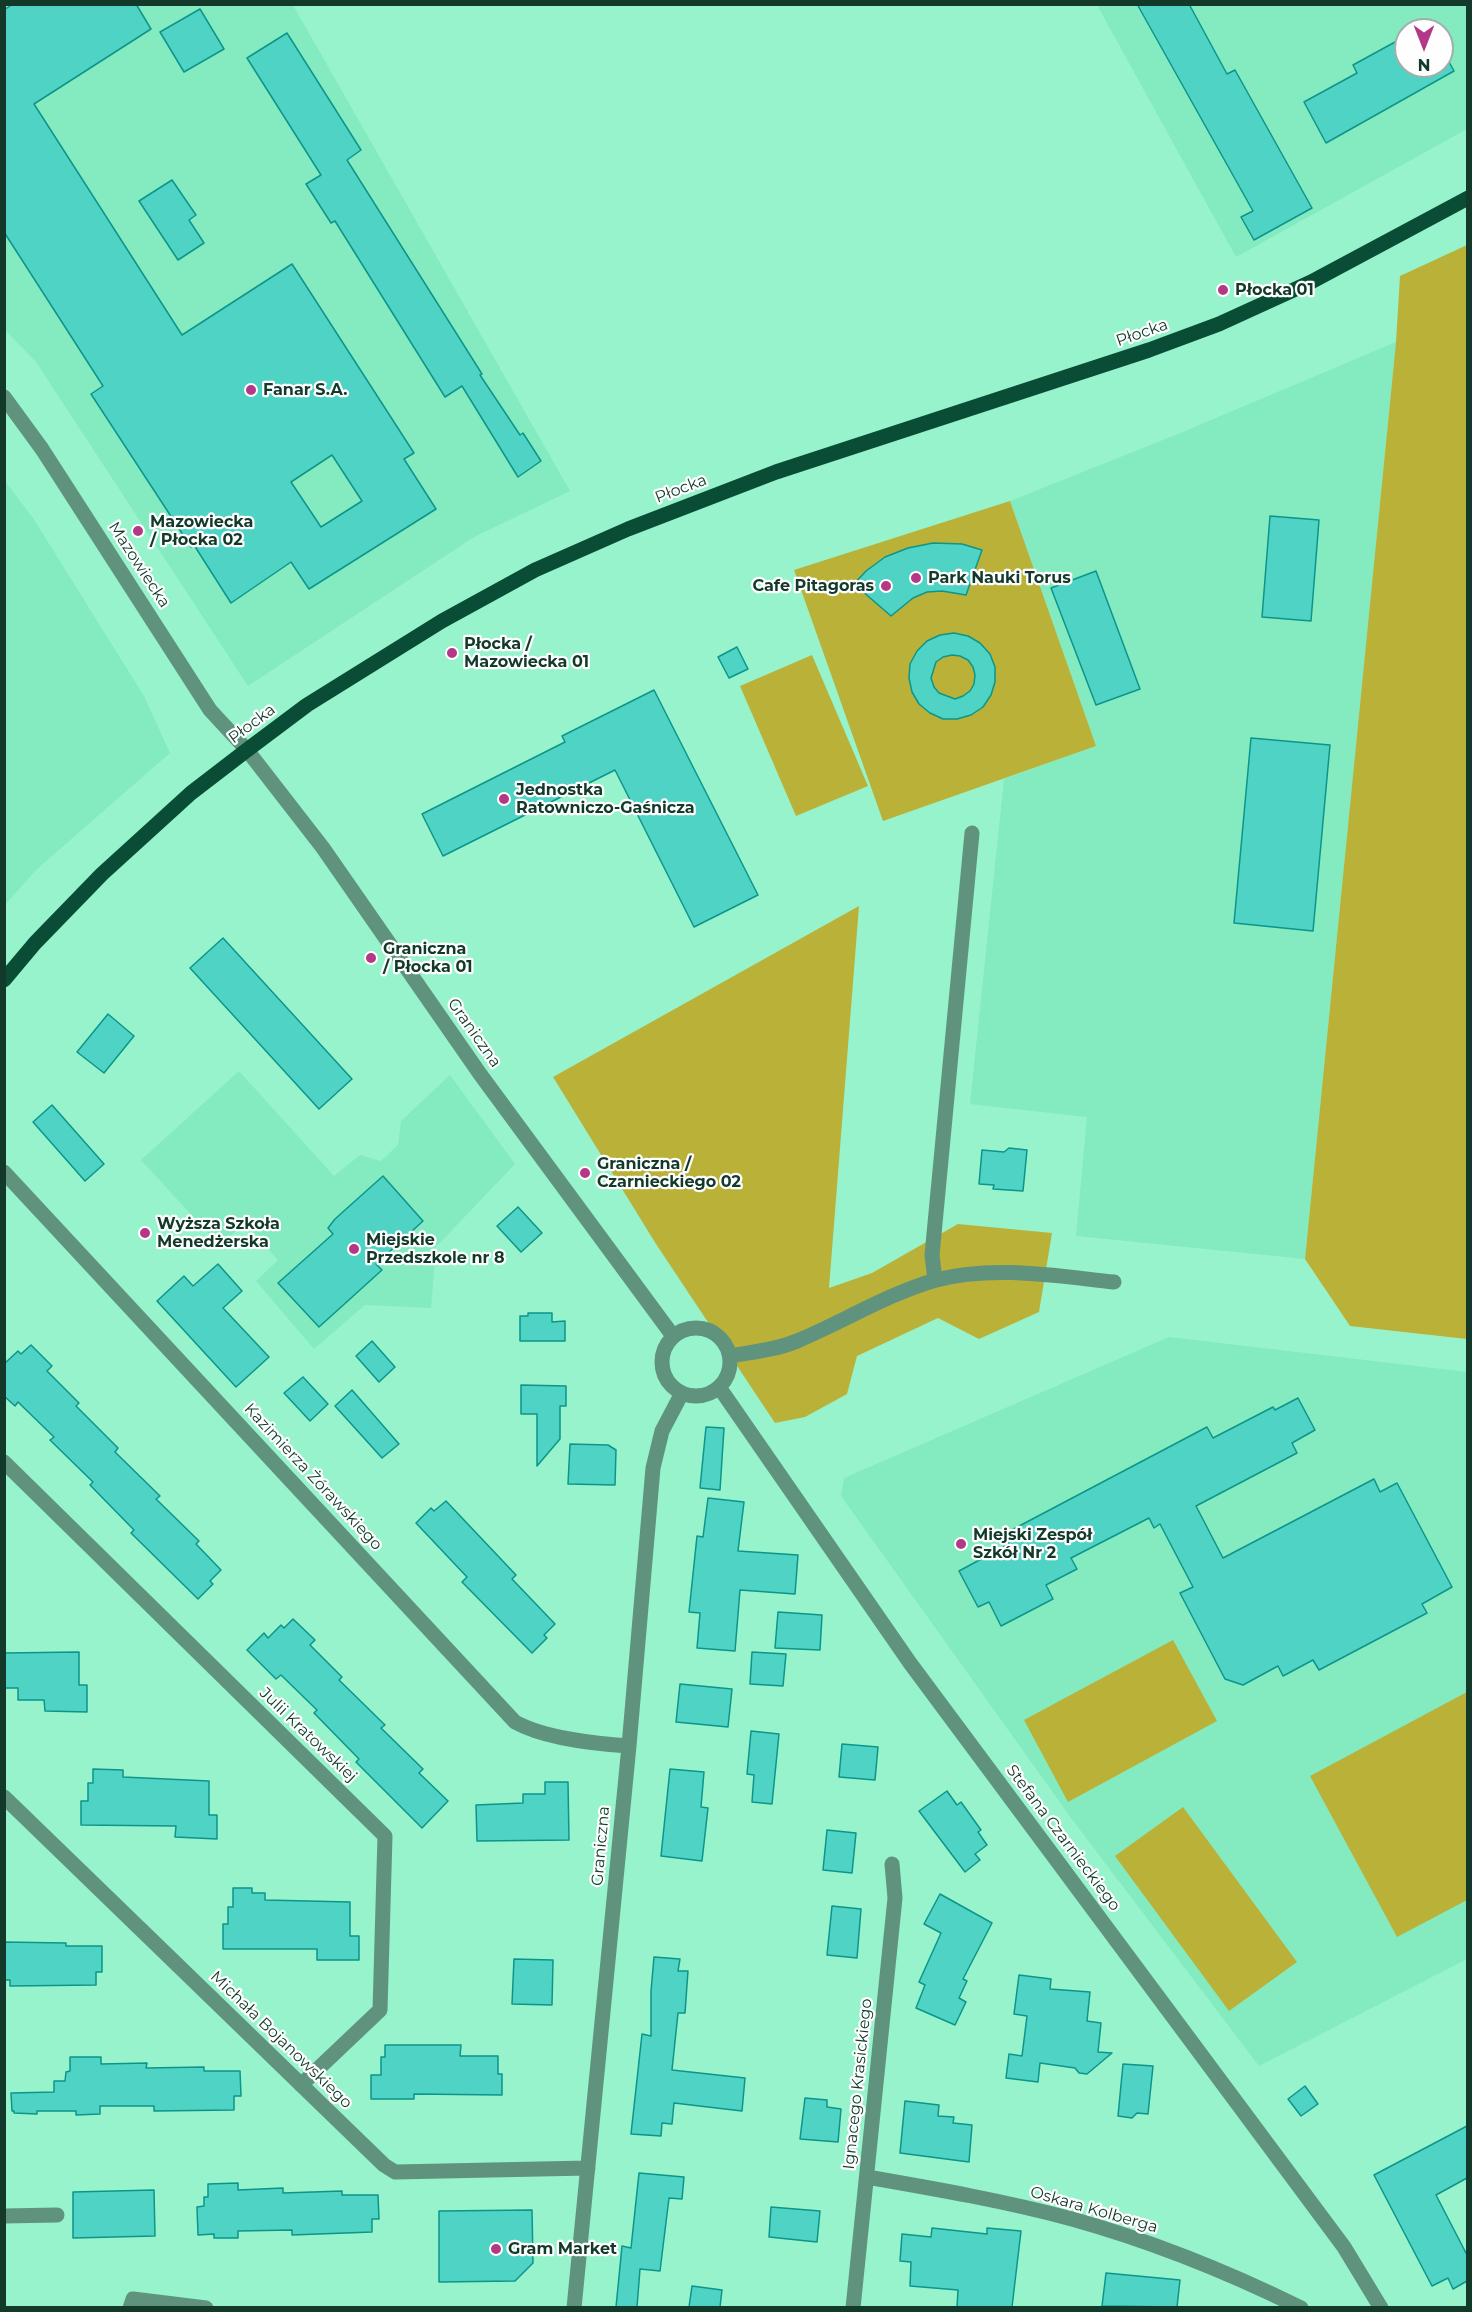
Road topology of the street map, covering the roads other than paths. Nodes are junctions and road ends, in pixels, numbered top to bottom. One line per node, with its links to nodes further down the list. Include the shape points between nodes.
1 (1467, 198): 3 (main road, Płocka, via 1311,282 1219,324 777,472 628,529 535,570 442,621 307,705)
2 (4, 397): 3 (street, Mazowiecka, via 42,448 210,710)
3 (247, 750): 5 (main road, Płocka, via 191,793 102,874); 9 (street, Graniczna, via 323,848 480,1074)
4 (972, 833): 7 (street, via 932,1255)
5 (4, 980)
6 (4, 1172): 14 (street, Kazimierza Żórawskiego, via 515,1722 528,1729 598,1744)
7 (935, 1280): 8 (street, via 997,1272); 10 (street, via 855,1312 797,1341)
8 (1114, 1282)
9 (673, 1336): 10 (street, via 688,1328 710,1330); 12 (street, via 662,1361 669,1383)
10 (730, 1356): 11 (street, via 730,1367)
11 (719, 1387): 12 (street, via 700,1396); 27 (street, Stefana Czarnieckiego, via 910,1663 1344,2247)
12 (682, 1393): 14 (street, Graniczna, via 662,1431 653,1468)
13 (4, 1462): 17 (street, Julii Kratowskiej, via 385,1836 380,2010)
14 (629, 1746): 18 (street, Graniczna)
15 (4, 1797): 17 (street, Michała Bojanowskiego)
16 (892, 1864): 19 (street, Ignacego Krasickiego, via 895,1898)
17 (301, 2085): 18 (street, Michała Bojanowskiego, via 395,2172)
18 (588, 2168): 24 (street, Graniczna)
19 (867, 2178): 25 (street, Ignacego Krasickiego); 26 (street, Oskara Kolberga, via 973,2195 1073,2220 1174,2252)
20 (4, 2216): 21 (street)
21 (57, 2216)
22 (130, 2307): 23 (street, via 133,2299)
23 (206, 2307)
24 (574, 2307)
25 (853, 2307)
26 (1301, 2307)
27 (1381, 2307)

